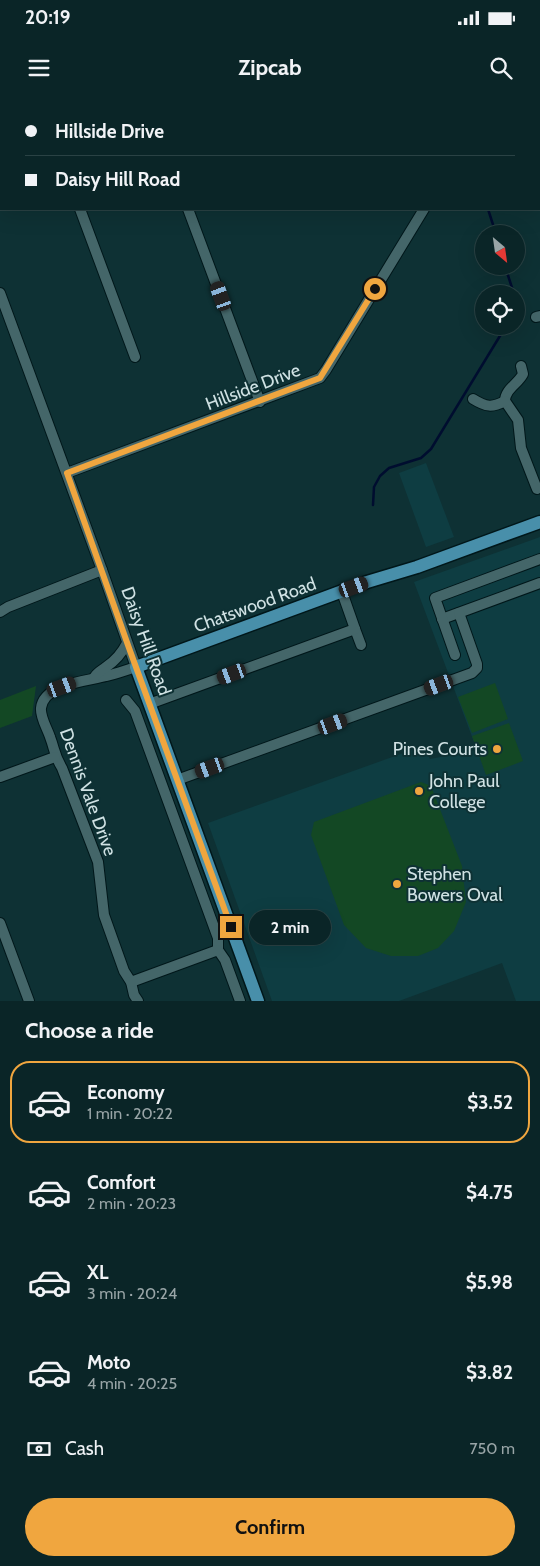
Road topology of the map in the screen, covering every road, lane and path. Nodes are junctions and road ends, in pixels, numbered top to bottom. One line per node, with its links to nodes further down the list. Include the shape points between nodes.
1 (80, 210): 5 (street)
2 (188, 210): 9 (street)
3 (423, 210): 9 (street, Hillside Drive, via 320,378)
4 (0, 293): 10 (street, Daisy Hill Road)
5 (135, 357)
6 (521, 366): 8 (street, via 523,374 508,391)
7 (474, 399): 8 (street, via 491,407)
8 (505, 401): 11 (street, via 518,420 521,448)
9 (260, 402): 10 (street, Hillside Drive)
10 (67, 473): 14 (street, Daisy Hill Road)
11 (537, 489)
12 (540, 522): 16 (main road, Chatswood Road)
13 (540, 559): 19 (street, via 435,598)
14 (102, 570): 17 (street); 21 (street, Daisy Hill Road)
15 (540, 584): 18 (street)
16 (342, 592): 20 (street); 24 (main road, Chatswood Road)
17 (0, 612)
18 (459, 613): 19 (street); 31 (street, via 477,668 472,673)
19 (442, 619): 23 (street)
20 (355, 629): 22 (street); 27 (street)
21 (127, 643): 24 (street, Daisy Hill Road); 25 (street, Chatswood Road, via 122,652)
22 (361, 645)
23 (455, 654)
24 (136, 667): 25 (street, Chatswood Road); 27 (main road, Daisy Hill Road)
25 (94, 678): 28 (street, Chatswood Road, via 62,687 46,697)
26 (126, 700): 33 (street, via 135,711 218,938)
27 (149, 704): 31 (main road, Daisy Hill Road)
28 (41, 707): 29 (street, Dennis Vale Drive)
29 (55, 757): 30 (street); 34 (street, Dennis Vale Drive, via 98,862 104,915)
30 (0, 777)
31 (177, 780): 38 (main road, Daisy Hill Road)
32 (0, 923): 35 (street)
33 (218, 950): 34 (street); 37 (street, via 226,960)
34 (131, 982): 36 (street, Dennis Vale Drive)
35 (29, 1001)
36 (138, 1001)
37 (240, 1001)
38 (258, 1001)

